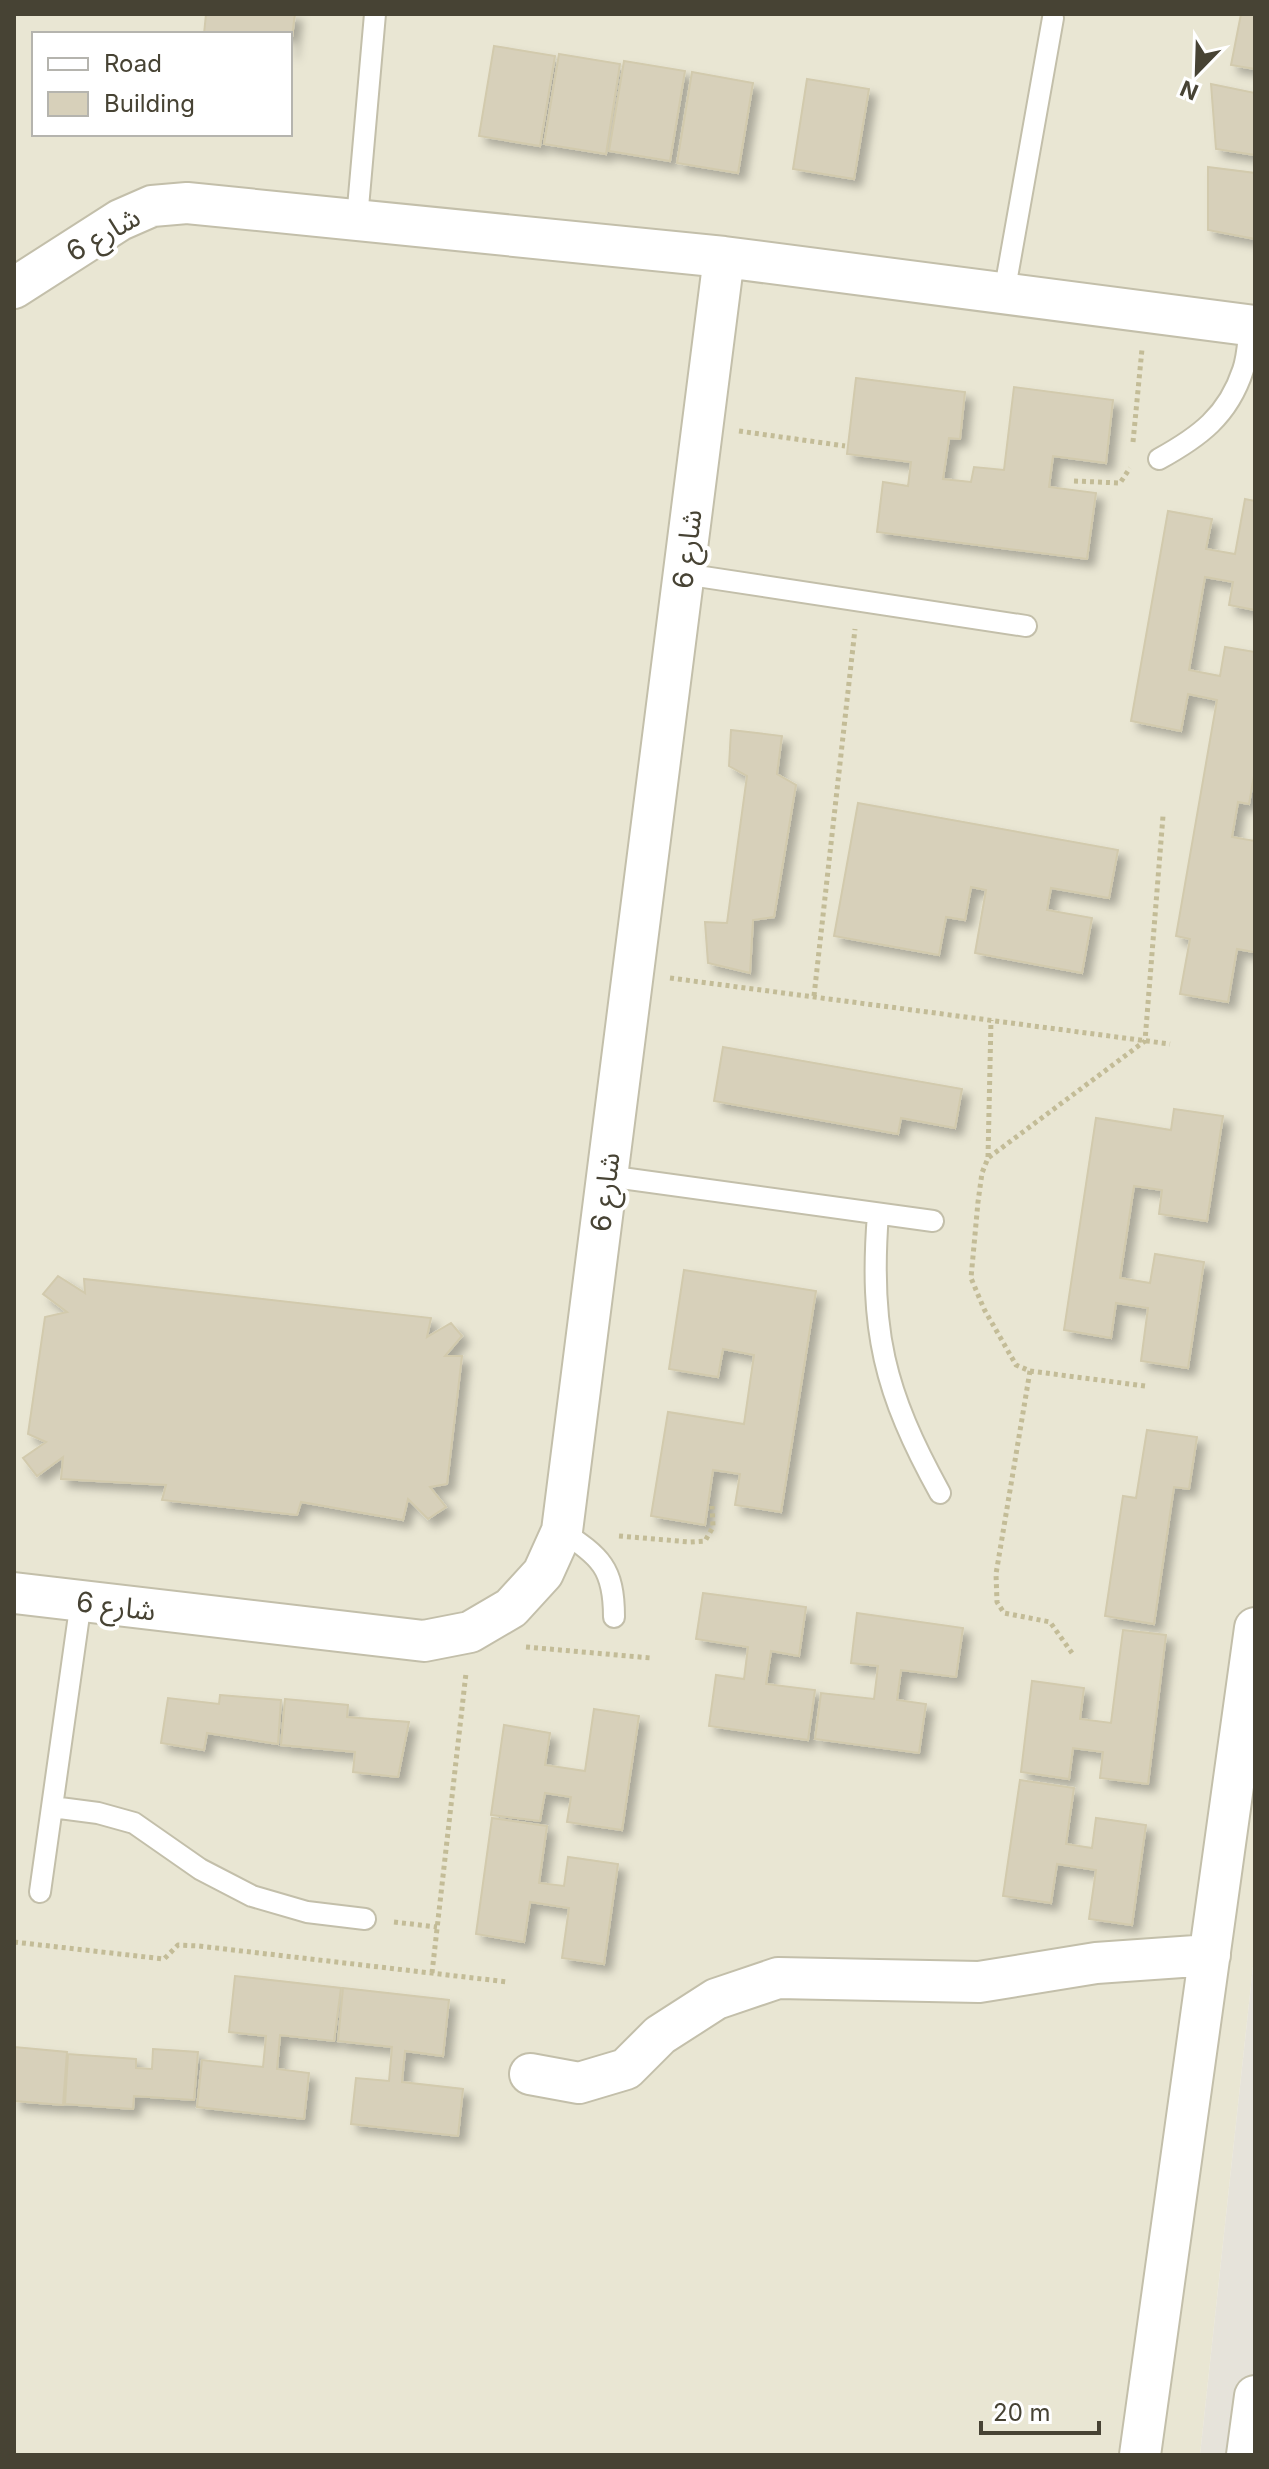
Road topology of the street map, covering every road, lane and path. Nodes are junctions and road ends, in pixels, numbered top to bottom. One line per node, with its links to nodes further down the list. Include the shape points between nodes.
1 (375, 14): 3 (lane)
2 (1053, 18): 6 (lane)
3 (357, 219): 4 (street, شارع 6); 5 (street, شارع 6, via 187,203 152,206 120,220)
4 (724, 257): 6 (street, شارع 6); 9 (street, شارع 6)
5 (14, 288)
6 (1004, 294): 7 (street, شارع 6)
7 (1146, 312): 8 (street, شارع 6); 10 (path)
8 (1252, 326): 13 (lane, via 1244,369 1225,407 1196,438)
9 (703, 426): 11 (path); 15 (street, شارع 6)
10 (1133, 443)
11 (845, 446)
12 (1131, 458): 14 (path, via 1130,472 1120,483)
13 (1159, 459)
14 (1074, 481)
15 (684, 574): 16 (lane); 19 (street, شارع 6)
16 (858, 600): 17 (lane); 20 (path)
17 (1026, 626)
18 (1163, 816): 22 (path)
19 (633, 973): 20 (path); 25 (street, شارع 6)
20 (814, 996): 21 (path)
21 (991, 1020): 22 (path); 24 (path)
22 (1145, 1041): 23 (path); 24 (path)
23 (1170, 1044)
24 (988, 1158): 28 (path, via 971,1278 1016,1365)
25 (607, 1176): 26 (lane); 32 (street, شارع 6)
26 (878, 1214): 27 (lane); 30 (lane, via 873,1272 890,1387)
27 (933, 1221)
28 (1030, 1371): 29 (path); 38 (path, via 996,1574 997,1602 1004,1613 1050,1622)
29 (1145, 1386)
30 (940, 1493)
31 (712, 1506): 32 (path, via 713,1527 705,1541)
32 (562, 1531): 35 (lane, via 596,1555 607,1573); 37 (street, شارع 6, via 543,1573 511,1608)
33 (14, 1593): 34 (street, شارع 6)
34 (81, 1601): 37 (street, شارع 6, via 377,1638); 40 (lane)
35 (614, 1617)
36 (1255, 1628): 45 (street)
37 (470, 1637): 39 (path); 43 (path)
38 (1072, 1653)
39 (651, 1658)
40 (52, 1807): 41 (lane); 42 (lane, via 134,1823 200,1869 252,1896 307,1912)
41 (40, 1892)
42 (365, 1919): 43 (path)
43 (437, 1927): 46 (path)
44 (14, 1942): 46 (path, via 164,1959 178,1945 199,1946)
45 (1210, 1955): 48 (street, via 1096,1963 979,1982 778,1978 716,1999 660,2035 626,2069 579,2083); 50 (street)
46 (432, 1973): 47 (path)
47 (508, 1982)
48 (530, 2074)
49 (1255, 2396): 51 (street)
50 (1140, 2455)
51 (1247, 2455)

